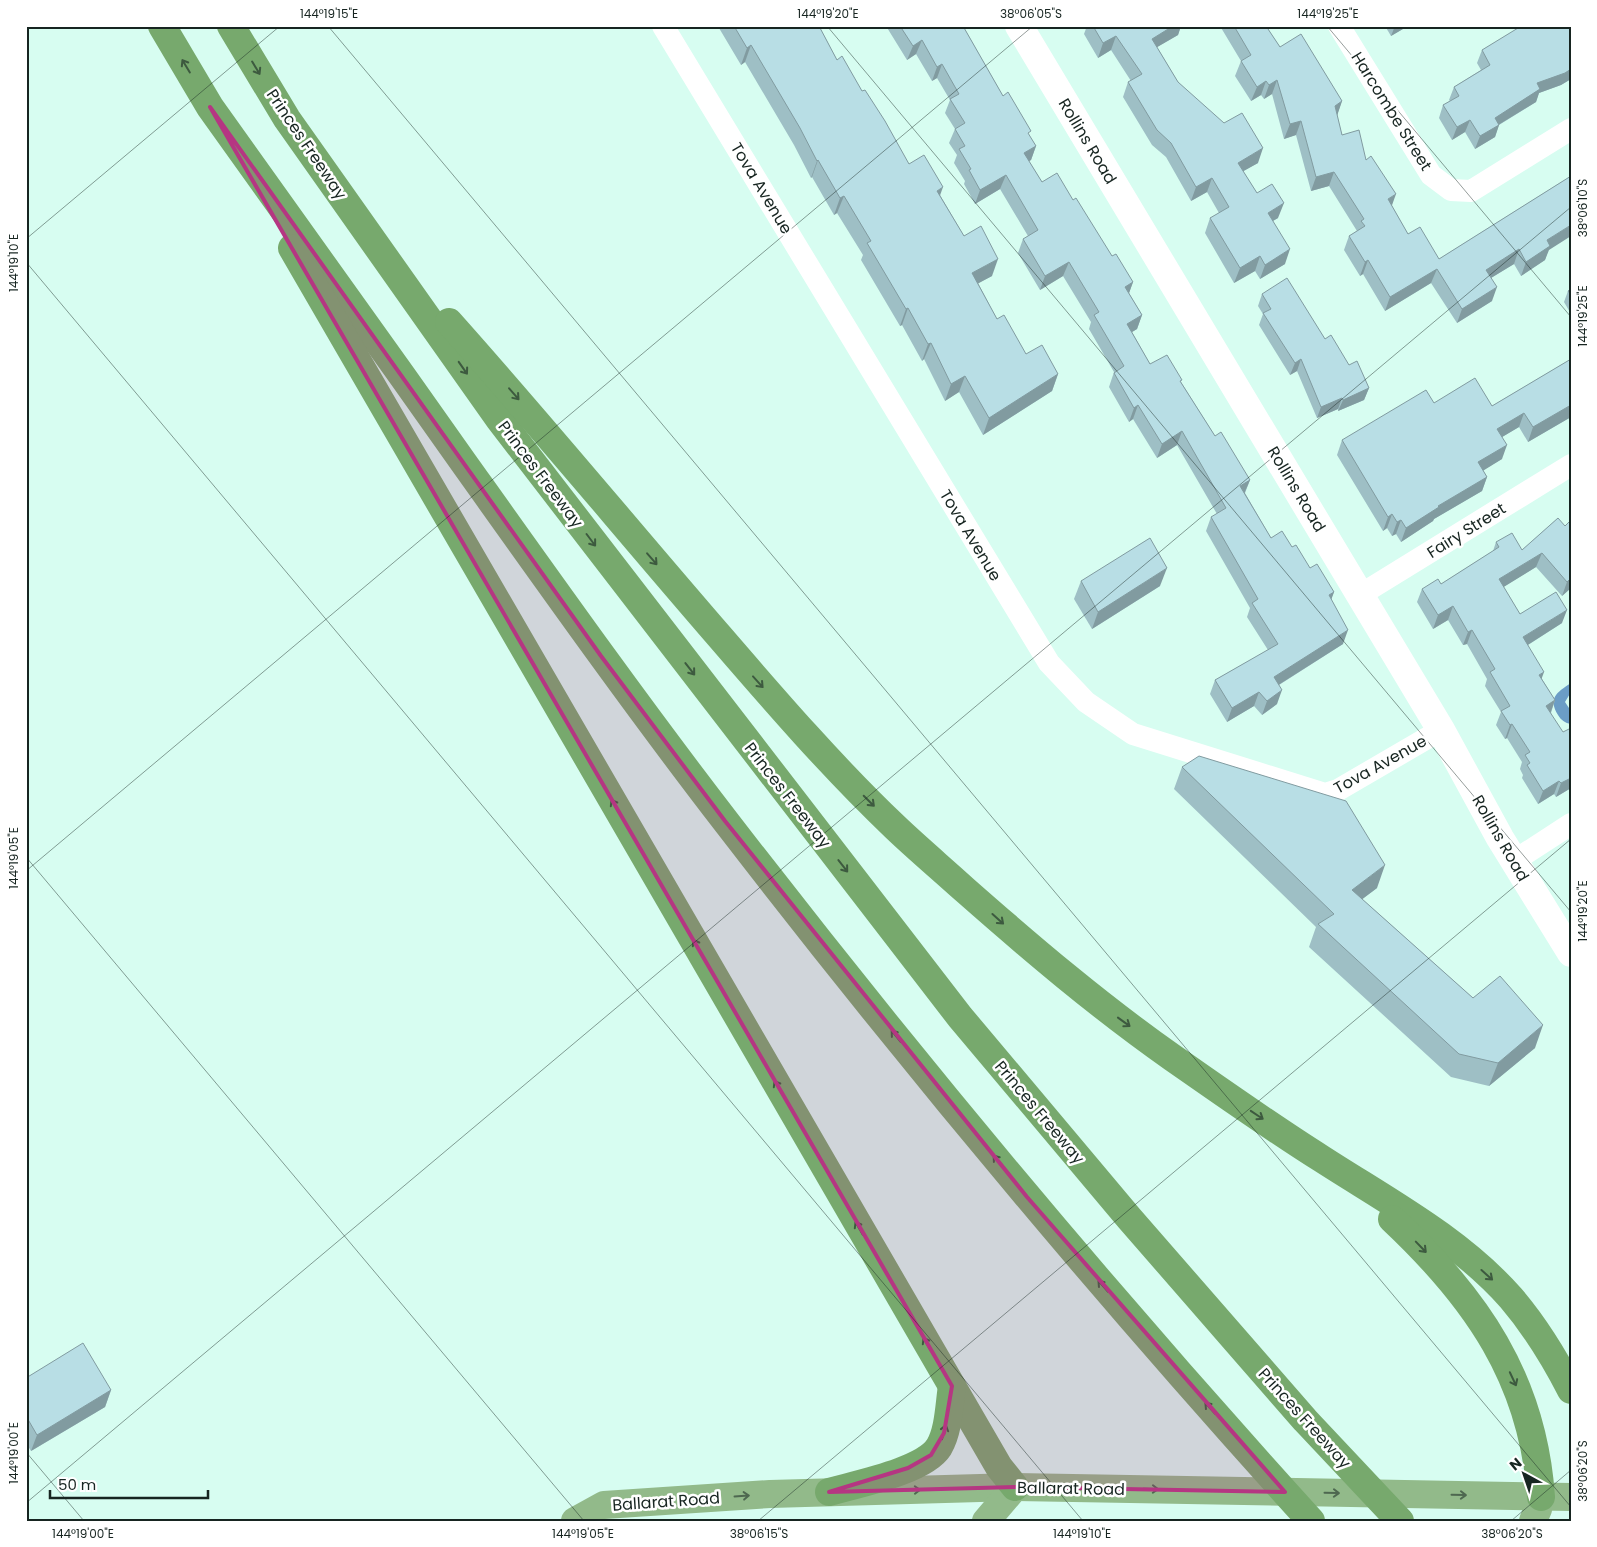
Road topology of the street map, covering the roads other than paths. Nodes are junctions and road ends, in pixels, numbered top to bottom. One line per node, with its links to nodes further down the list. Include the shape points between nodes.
1 (162, 26): 6 (highway, one-way to 1)
2 (231, 26): 8 (highway, Princes Freeway, one-way to 8, via 287,119)
3 (664, 26): 11 (street, Tova Avenue, via 1049,664 1086,702 1133,734 1326,794)
4 (1019, 26): 10 (street, Rollins Road)
5 (1339, 26): 7 (street, Harcombe Street, via 1431,175 1451,190 1471,191)
6 (210, 107): 16 (highway, one-way to 6); 24 (highway, one-way to 6, via 1160,1353 1027,1197 725,821 601,656)
7 (1571, 129)
8 (364, 228): 15 (highway, one-way to 15, via 517,397 611,512 759,682 824,755 896,828 1030,948 1103,1008); 25 (highway, Princes Freeway, one-way to 25, via 505,427 960,1017 1128,1218 1299,1413)
9 (1571, 465): 10 (street, Fairy Street)
10 (1360, 595): 11 (street, Rollins Road)
11 (1441, 730): 13 (street, Rollins Road)
12 (1571, 824): 13 (street)
13 (1514, 861): 14 (street, Rollins Road)
14 (1571, 953)
15 (1318, 1157): 17 (highway, one-way to 17, via 1434,1231 1492,1279 1528,1320 1555,1359); 21 (highway, one-way to 21, via 1421,1247 1479,1316 1518,1388 1531,1428 1538,1467)
16 (952, 1386): 18 (highway, via 999,1467); 19 (highway, one-way to 16, via 908,1468 931,1455 944,1433)
17 (1571, 1390)
18 (1015, 1487): 19 (highway, Ballarat Road, one-way to 18); 21 (highway, Ballarat Road, one-way to 21, via 1410,1494); 23 (highway)
19 (829, 1492): 22 (highway, Ballarat Road, one-way to 19, via 604,1505)
20 (1571, 1497): 21 (highway, Ballarat Road)
21 (1537, 1509)
22 (575, 1521)
23 (986, 1521)
24 (1311, 1521)
25 (1400, 1521)

